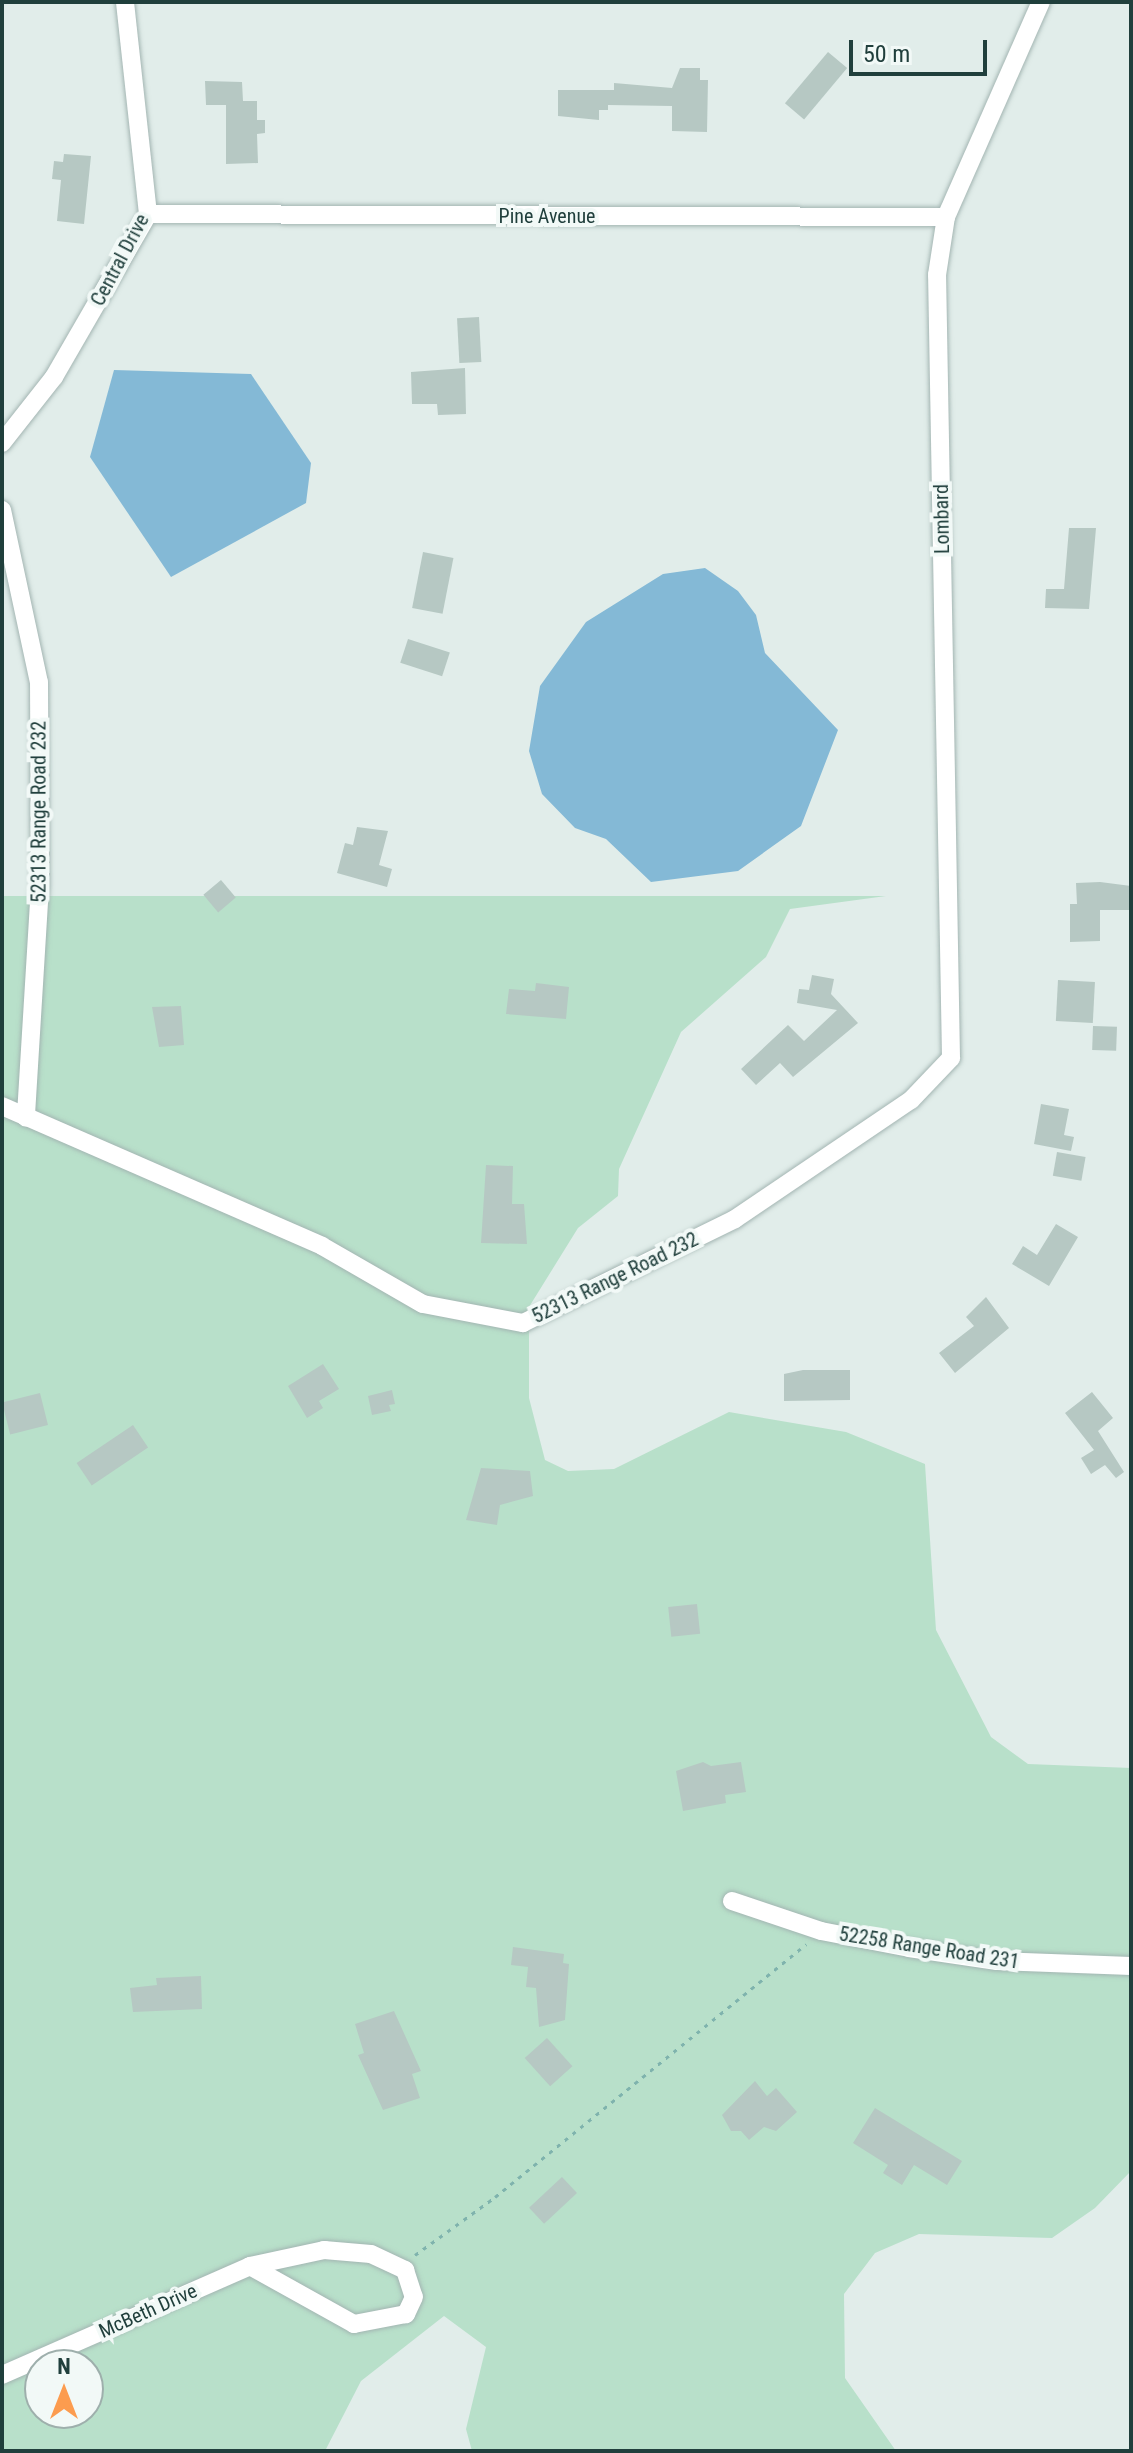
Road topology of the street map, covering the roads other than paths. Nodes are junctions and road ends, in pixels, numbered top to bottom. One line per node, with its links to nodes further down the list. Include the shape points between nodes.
1 (125, 2): 3 (street, Central Drive)
2 (1041, 2): 4 (street, Lombard)
3 (148, 214): 4 (street, Pine Avenue); 5 (street, Central Drive, via 54,377)
4 (946, 217): 7 (street, Lombard, via 937,275)
5 (2, 443)
6 (2, 510): 9 (street, 52313 Range Road 232, via 39,682 40,886)
7 (951, 1058): 9 (street, 52313 Range Road 232, via 911,1100 735,1219 523,1323 423,1304 322,1246)
8 (2, 1106): 9 (street, 52313 Range Road 232)
9 (26, 1118)
10 (732, 1901): 11 (street, 52258 Range Road 231, via 821,1931 997,1961)
11 (1131, 1966)
12 (250, 2266): 12 (street, McBeth Drive, via 354,2324 406,2314 414,2297 402,2269 371,2254 324,2250); 13 (street, McBeth Drive)
13 (2, 2375)

